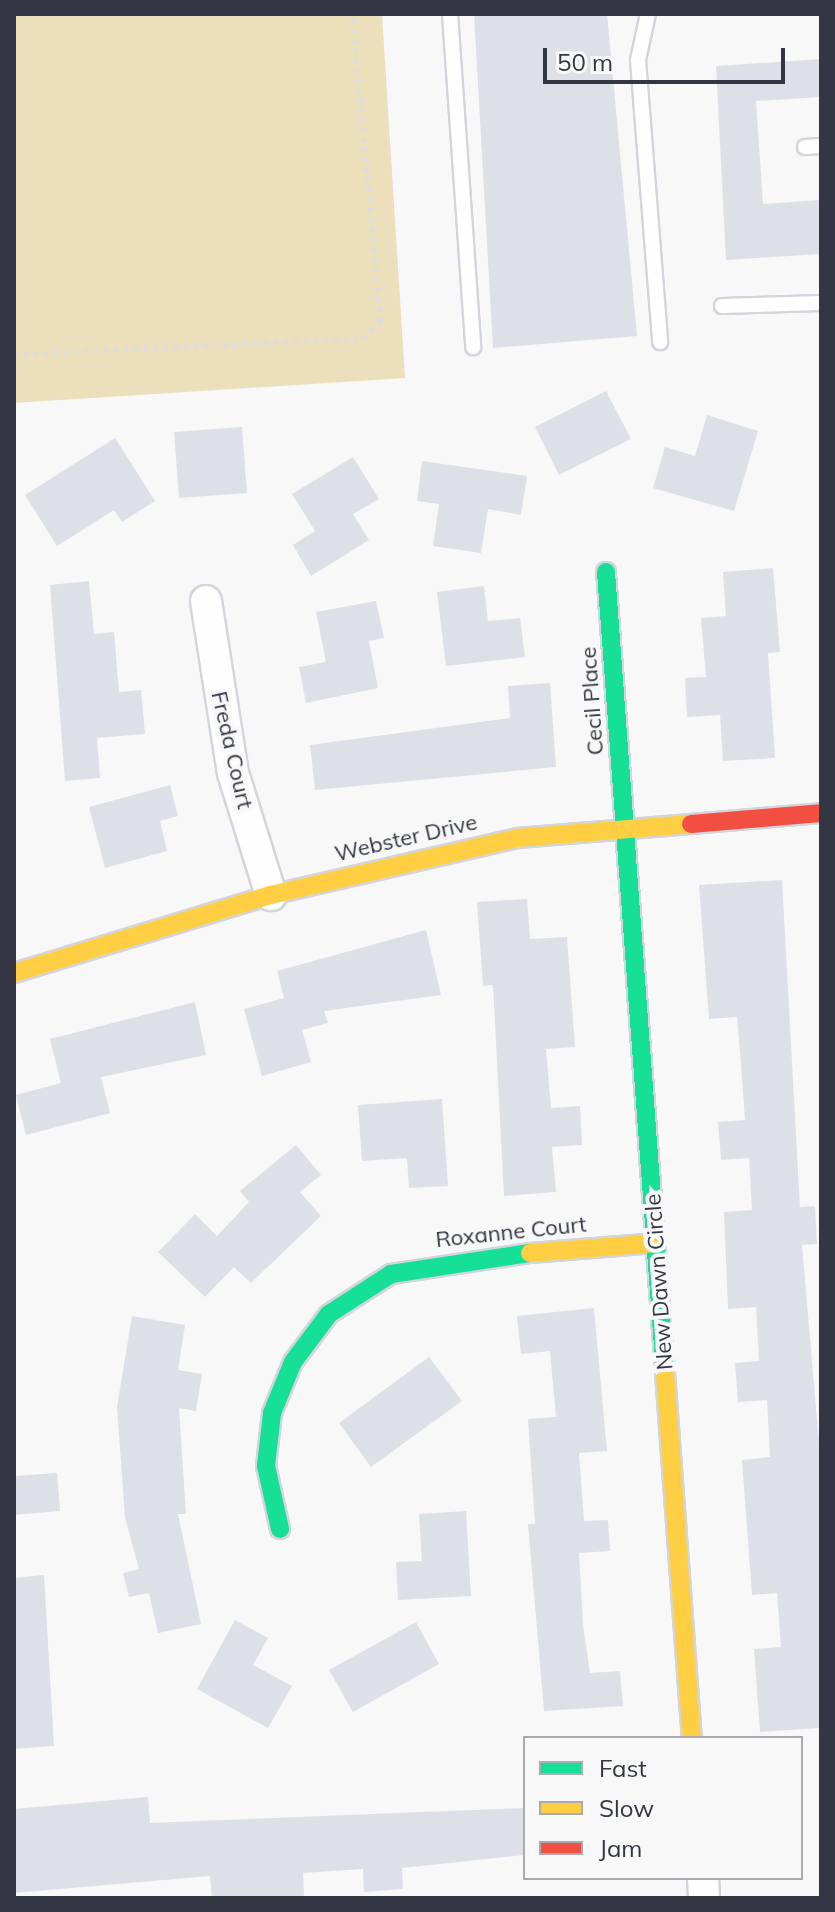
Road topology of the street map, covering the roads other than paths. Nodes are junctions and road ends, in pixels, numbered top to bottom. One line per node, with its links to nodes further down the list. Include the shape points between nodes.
1 (450, 14): 8 (lane)
2 (648, 14): 7 (lane, via 638,60)
3 (821, 146): 4 (lane)
4 (805, 147)
5 (821, 303): 6 (lane)
6 (722, 306)
7 (660, 342)
8 (473, 347)
9 (606, 572): 12 (street, Cecil Place)
10 (206, 601): 13 (street, Freda Court, via 233,773)
11 (821, 813): 12 (street, Webster Drive)
12 (625, 827): 13 (street, Webster Drive, via 517,838); 15 (street, New Dawn Circle)
13 (271, 895): 14 (street, Webster Drive)
14 (14, 973)
15 (656, 1243): 16 (street, Roxanne Court, via 459,1258 391,1274 329,1314 293,1362 272,1413 266,1466); 17 (street, New Dawn Circle)
16 (280, 1529)
17 (692, 1736)

